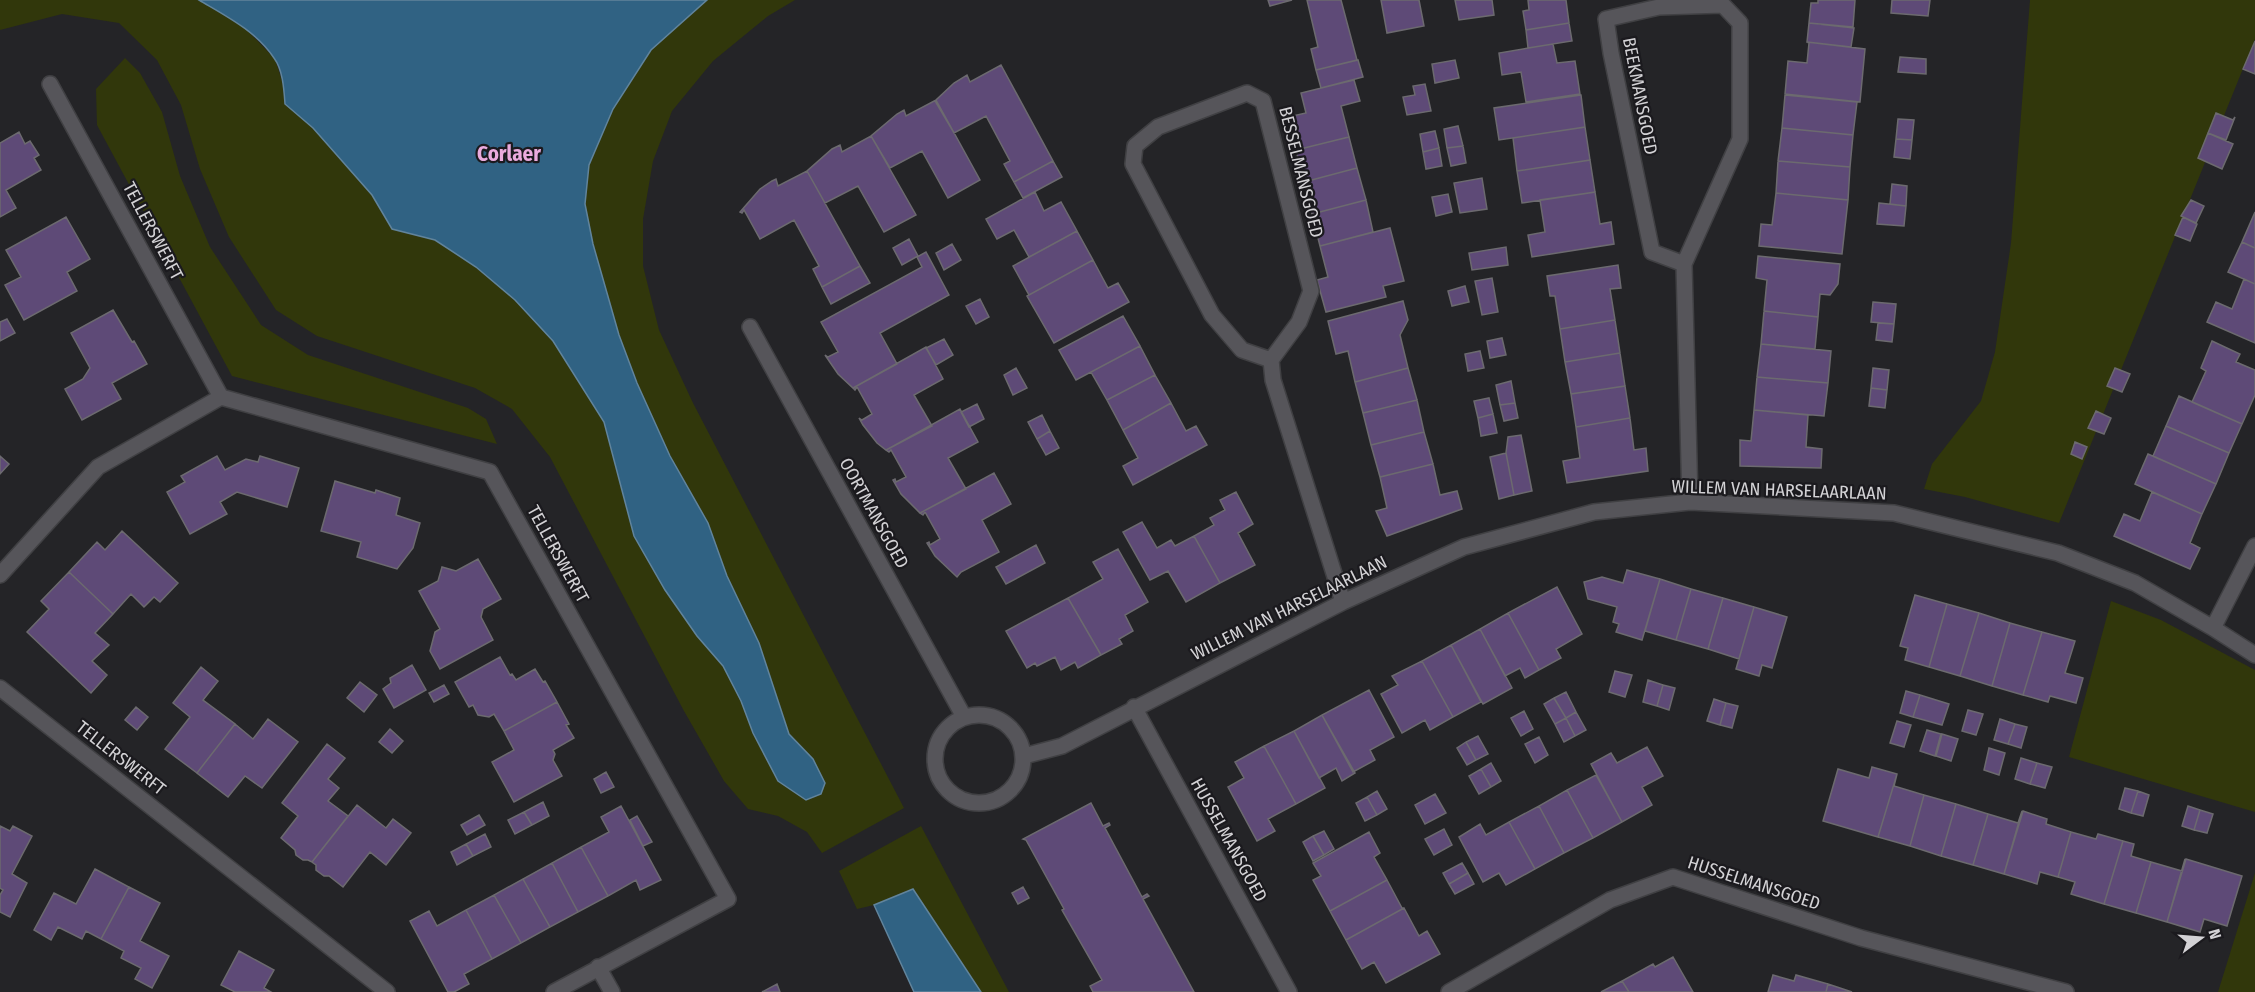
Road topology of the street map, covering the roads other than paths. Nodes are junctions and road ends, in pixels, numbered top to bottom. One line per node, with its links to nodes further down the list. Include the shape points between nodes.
1 (51, 84): 5 (street, TELLERSWERFT)
2 (1684, 264): 2 (street, BEEKMANSGOED, via 1740,139 1740,22 1723,5 1659,7 1606,19 1652,252); 6 (street, BEEKMANSGOED)
3 (750, 327): 14 (street, OORTMANSGOED)
4 (1271, 360): 4 (street, BESSELMANSGOED, via 1299,322 1311,291 1263,101 1247,93 1158,127 1135,146 1133,164 1212,315 1242,350); 9 (street, via 1273,380)
5 (221, 397): 8 (street, via 98,467); 16 (street, TELLERSWERFT, via 490,472 728,899)
6 (1690, 502): 9 (street, WILLEM VAN HARSELAARLAAN, via 1594,512 1464,547); 10 (street, WILLEM VAN HARSELAARLAAN, via 1894,513 2058,553 2135,583)
7 (2255, 546): 10 (street)
8 (0, 575)
9 (1343, 602): 13 (street, WILLEM VAN HARSELAARLAAN)
10 (2213, 628): 11 (street, WILLEM VAN HARSELAARLAAN)
11 (2255, 655)
12 (0, 688): 18 (street, TELLERSWERFT)
13 (1134, 707): 15 (street, via 1062,746); 21 (street, HUSSELMANSGOED)
14 (964, 717): 15 (street, via 996,717 1010,726); 15 (street, via 948,727 938,742 934,760 938,777 948,792 973,803 999,800 1013,789 1022,774)
15 (1024, 756)
16 (598, 967): 19 (street); 20 (street)
17 (2016, 986): 22 (street, HUSSELMANSGOED, via 1672,878 1610,900); 23 (street, HUSSELMANSGOED)
18 (387, 992)
19 (554, 992)
20 (612, 992)
21 (1289, 992)
22 (1449, 992)
23 (2066, 992)

